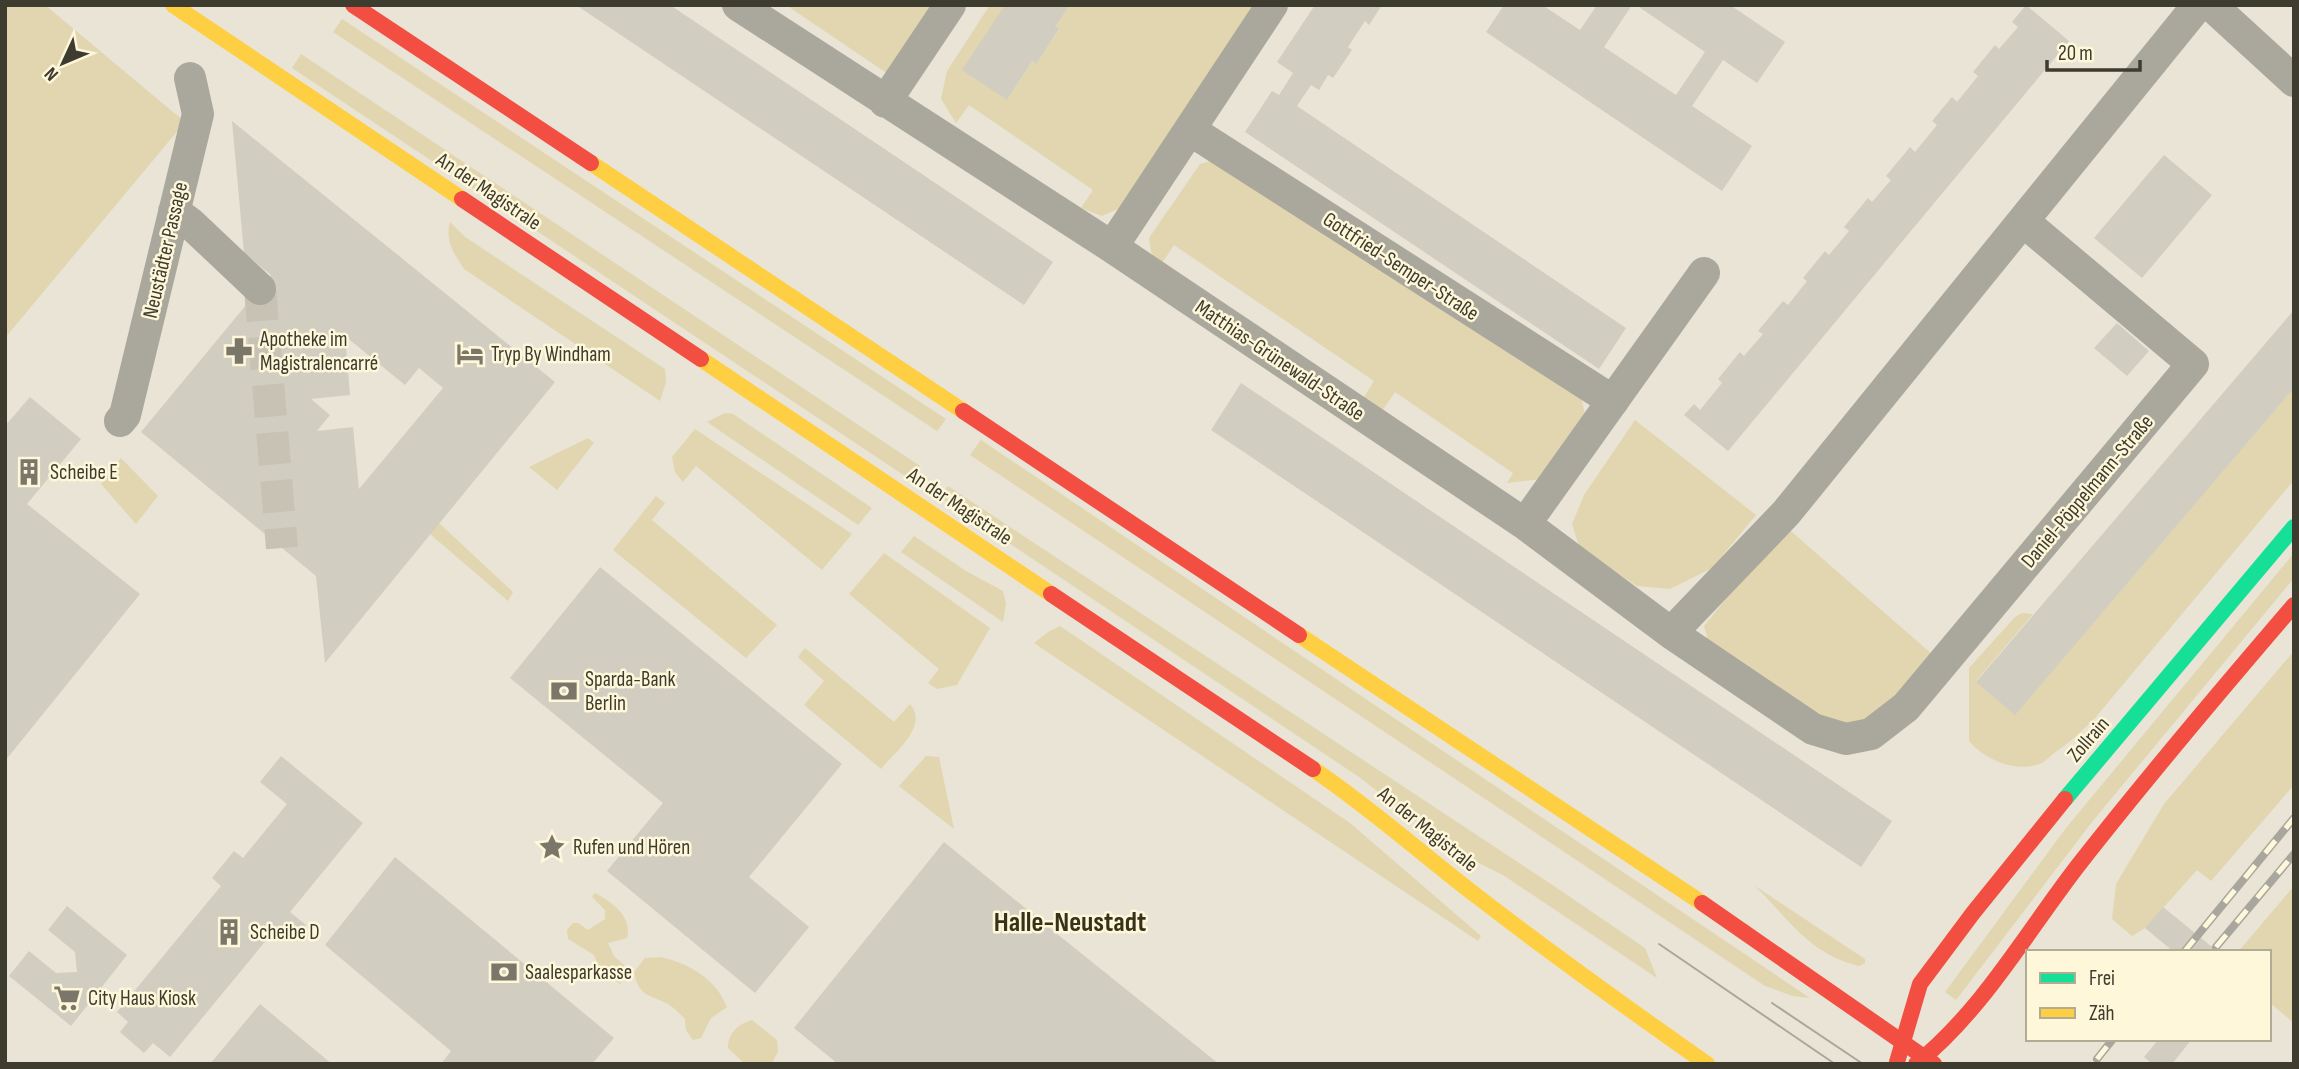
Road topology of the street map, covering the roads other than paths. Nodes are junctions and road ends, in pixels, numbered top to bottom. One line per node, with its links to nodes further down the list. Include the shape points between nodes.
1 (173, 5): 30 (main road, An der Magistrale, via 1353,796 1579,974)
2 (353, 5): 27 (main road)
3 (738, 5): 10 (street, Matthias-Grünewald-Straße)
4 (950, 5): 10 (street)
5 (1272, 5): 11 (street)
6 (2198, 5): 13 (street)
7 (2211, 5): 9 (street)
8 (190, 78): 12 (street, Neustädter Passage, via 198,114)
9 (2294, 81)
10 (885, 102): 14 (street, Matthias-Grünewald-Straße)
11 (1190, 130): 14 (street); 17 (street, Gottfried-Semper-Straße)
12 (174, 211): 16 (street); 18 (street, Neustädter Passage)
13 (2023, 221): 22 (street, via 1786,513); 23 (street, Daniel-Pöppelmann-Straße, via 2193,364 1906,707 1871,734 1846,739)
14 (1112, 247): 19 (street, Matthias-Grünewald-Straße)
15 (1704, 274): 17 (street)
16 (260, 289)
17 (1613, 401): 19 (street)
18 (120, 421)
19 (1525, 524): 22 (street, Matthias-Grünewald-Straße)
20 (2294, 527): 24 (main road, Zollrain, via 1999,878)
21 (2294, 605): 29 (main road, via 2160,761 1966,1018)
22 (1671, 633): 23 (street, Matthias-Grünewald-Straße)
23 (1813, 729)
24 (1920, 984): 25 (main road, Zollrain); 28 (main road, Zollrain)
25 (1900, 996)
26 (1880, 1004): 27 (main road)
27 (1858, 1009): 28 (main road)
28 (1902, 1040): 29 (main road); 31 (main road)
29 (1925, 1062)
30 (1707, 1064)
31 (1897, 1064)

